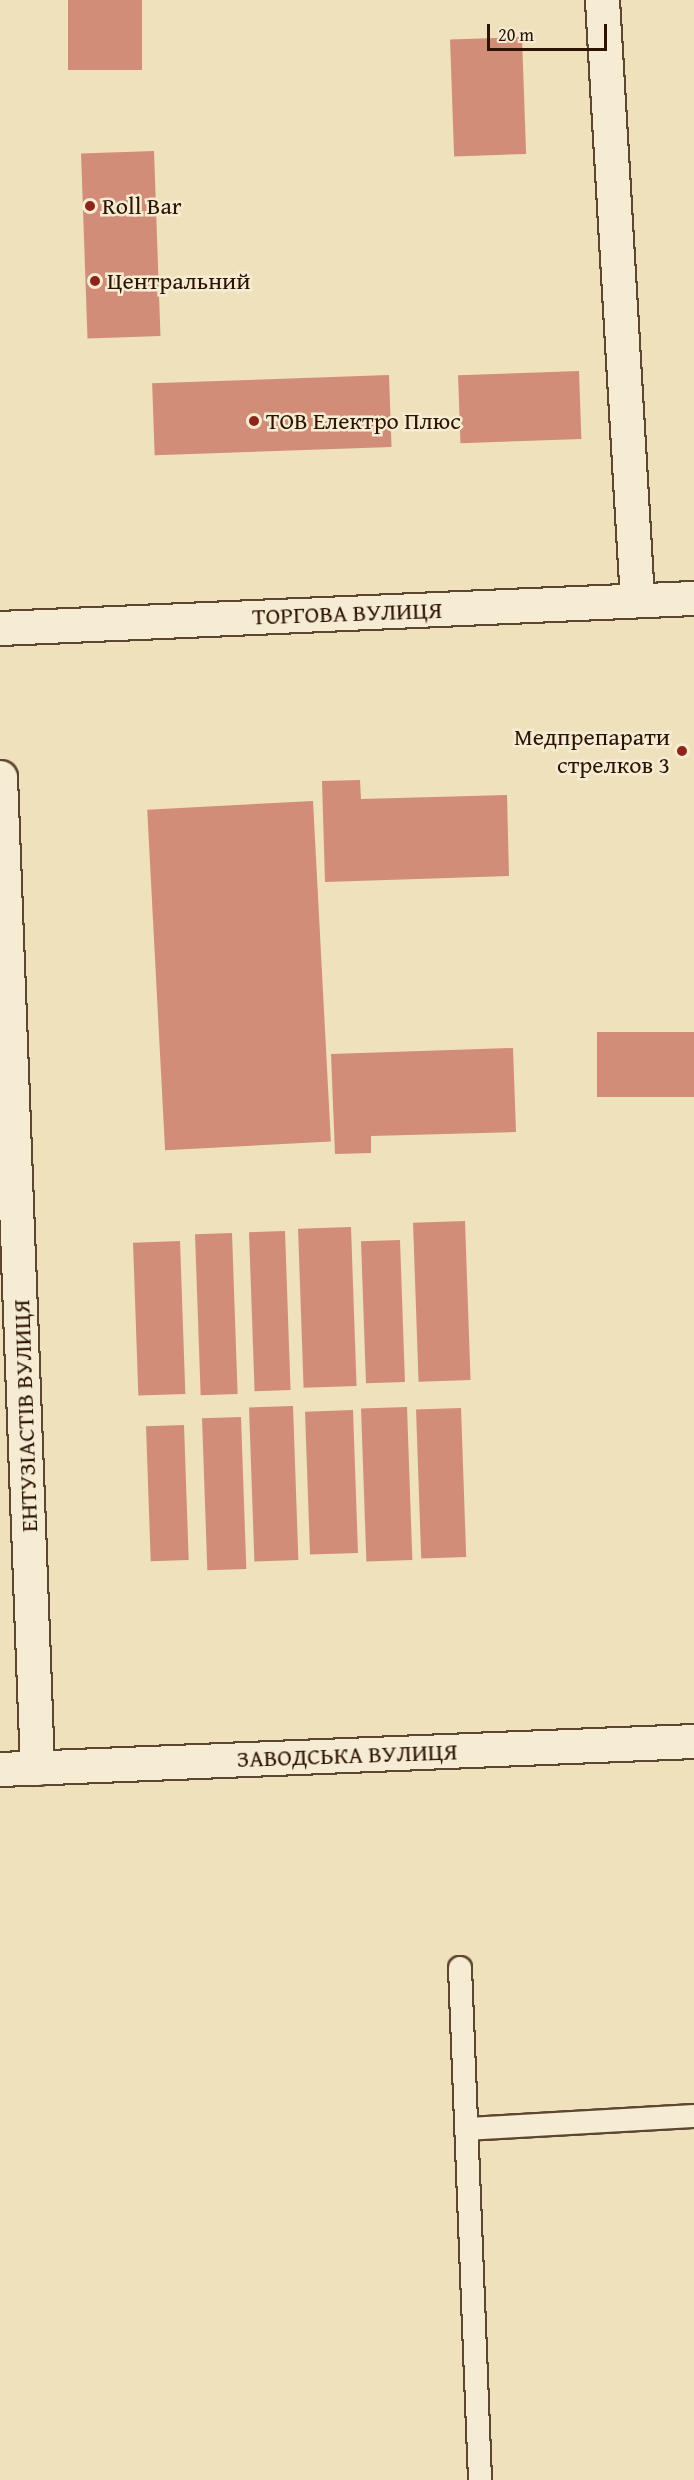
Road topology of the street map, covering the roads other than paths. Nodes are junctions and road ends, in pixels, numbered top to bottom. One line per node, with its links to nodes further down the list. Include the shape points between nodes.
1 (602, 0): 3 (street)
2 (694, 598): 3 (street, ТОРГОВА ВУЛИЦЯ)
3 (636, 600): 4 (street, ТОРГОВА ВУЛИЦЯ)
4 (0, 628)
5 (0, 777): 7 (street, ЕНТУЗІАСТІВ ВУЛИЦЯ)
6 (694, 1741): 7 (street, ЗАВОДСЬКА ВУЛИЦЯ)
7 (37, 1768): 8 (street, ЗАВОДСЬКА ВУЛИЦЯ)
8 (0, 1769)
9 (460, 1968): 11 (lane)
10 (694, 2116): 11 (lane)
11 (467, 2129): 12 (lane)
12 (480, 2480)

